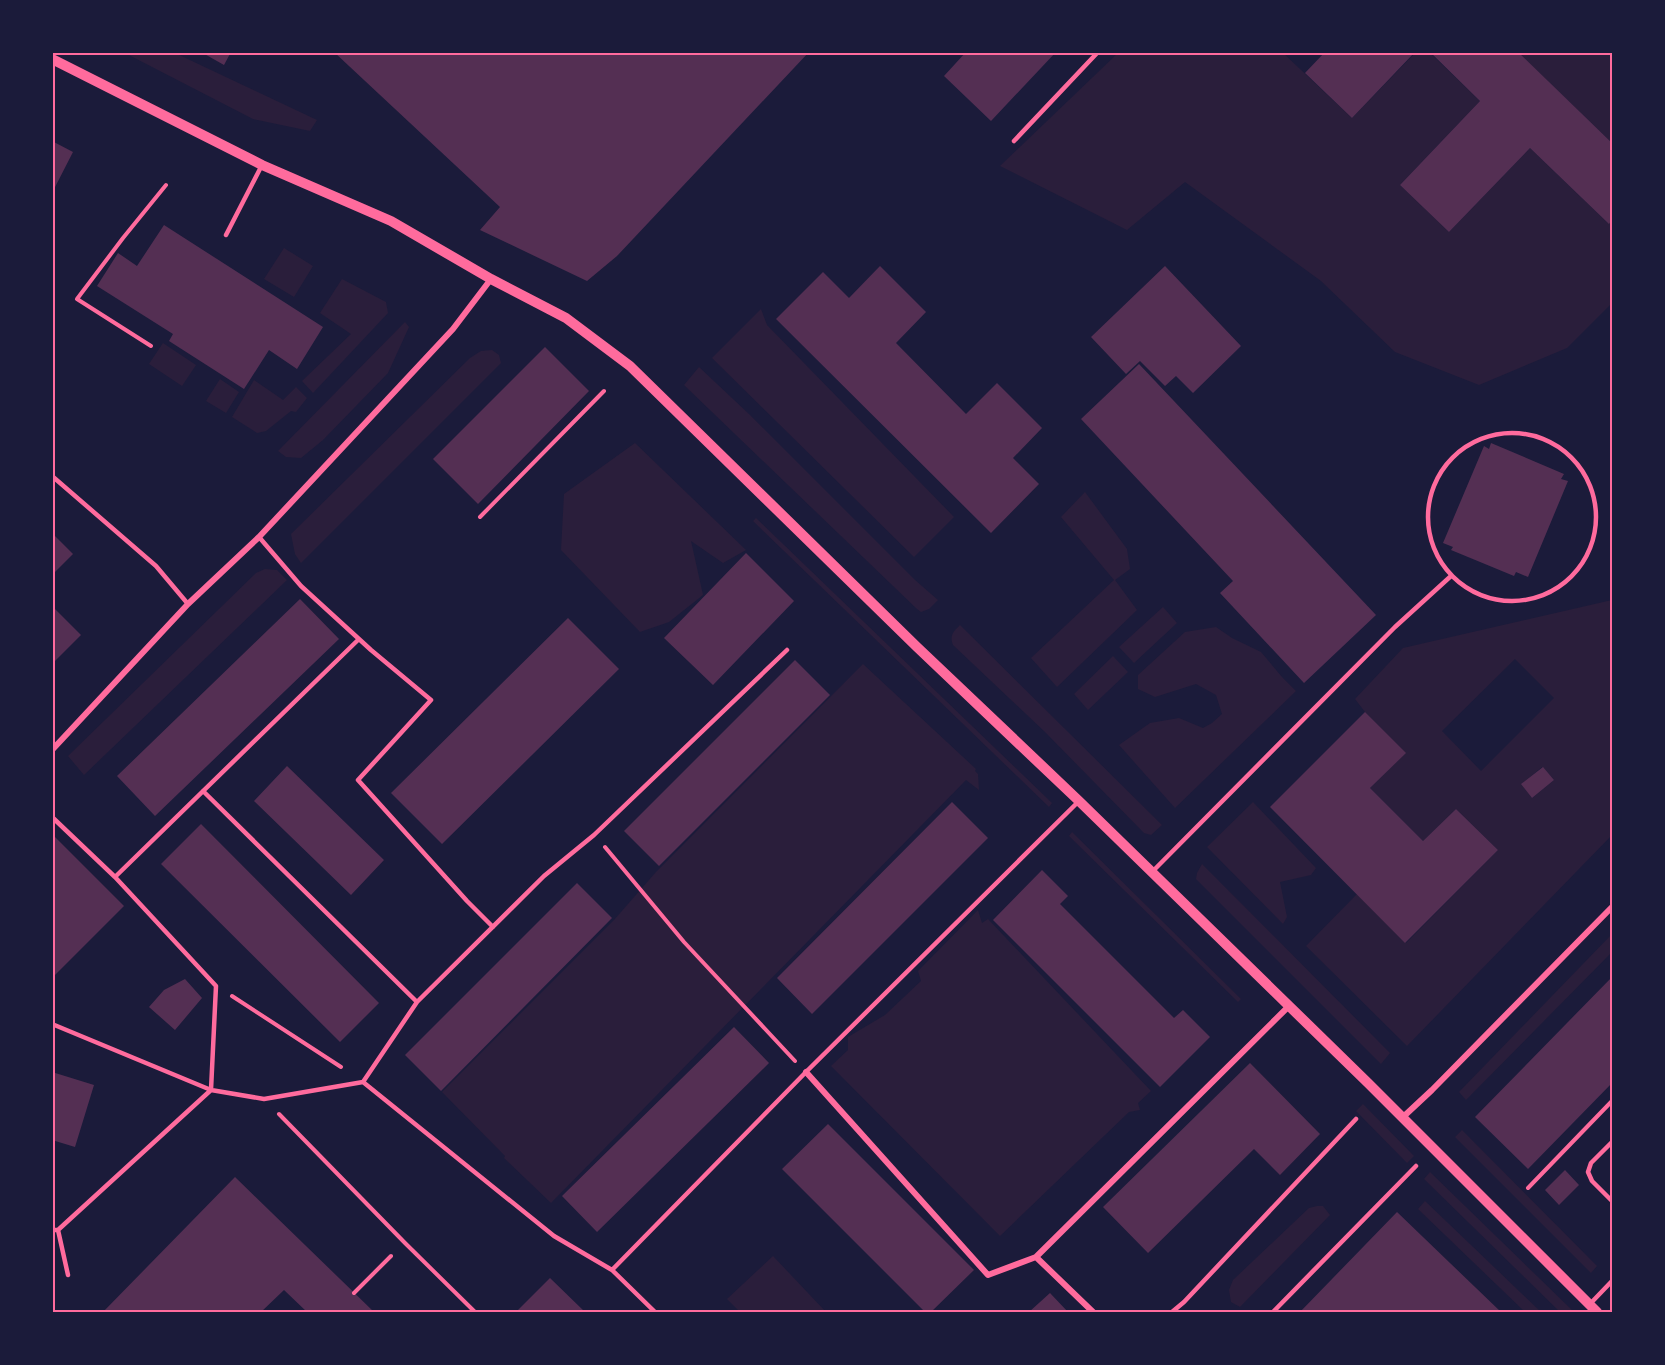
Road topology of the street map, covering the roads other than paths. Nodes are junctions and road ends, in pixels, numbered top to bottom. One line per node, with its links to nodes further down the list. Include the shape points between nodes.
1 (1098, 52): 3 (lane)
2 (52, 59): 4 (street)
3 (1014, 141)
4 (262, 165): 5 (lane); 6 (street, via 391,221)
5 (226, 235)
6 (490, 279): 8 (street, via 453,329); 15 (street, via 566,318 630,366)
7 (52, 476): 10 (lane, via 156,567)
8 (259, 537): 10 (street); 11 (lane, via 301,586)
9 (1451, 576): 9 (lane, via 1474,593 1502,601 1531,600 1558,588 1579,569 1593,543 1597,514 1591,486 1576,461 1554,442 1529,433 1502,432 1476,439 1454,454 1437,476 1428,501 1428,528 1435,554); 17 (lane, via 1395,627)
10 (188, 604): 13 (street)
11 (359, 639): 14 (lane); 20 (lane, via 431,700 358,780)
12 (787, 650): 20 (lane)
13 (52, 750)
14 (203, 791): 18 (lane); 21 (lane)
15 (1079, 801): 17 (street); 24 (lane)
16 (52, 817): 18 (lane)
17 (1152, 872): 22 (street)
18 (115, 877): 26 (lane, via 216,986)
19 (1612, 907): 27 (street)
20 (493, 927): 21 (lane)
21 (417, 1002): 25 (lane)
22 (1289, 1006): 27 (street); 33 (street)
23 (52, 1024): 26 (lane)
24 (806, 1072): 33 (street, via 988,1275); 34 (lane)
25 (363, 1082): 26 (lane, via 264,1099); 34 (lane, via 554,1236)
26 (211, 1090): 32 (lane)
27 (1402, 1118): 37 (street)
28 (1356, 1119): 40 (lane)
29 (1612, 1142): 31 (lane, via 1591,1163 1588,1172)
30 (1416, 1166): 41 (lane)
31 (1612, 1201)
32 (56, 1230): 35 (lane)
33 (1036, 1257): 39 (street)
34 (612, 1269): 38 (lane)
35 (68, 1275)
36 (1612, 1281): 37 (lane)
37 (1593, 1309)
38 (655, 1312)
39 (1094, 1312)
40 (1172, 1312)
41 (1273, 1312)

